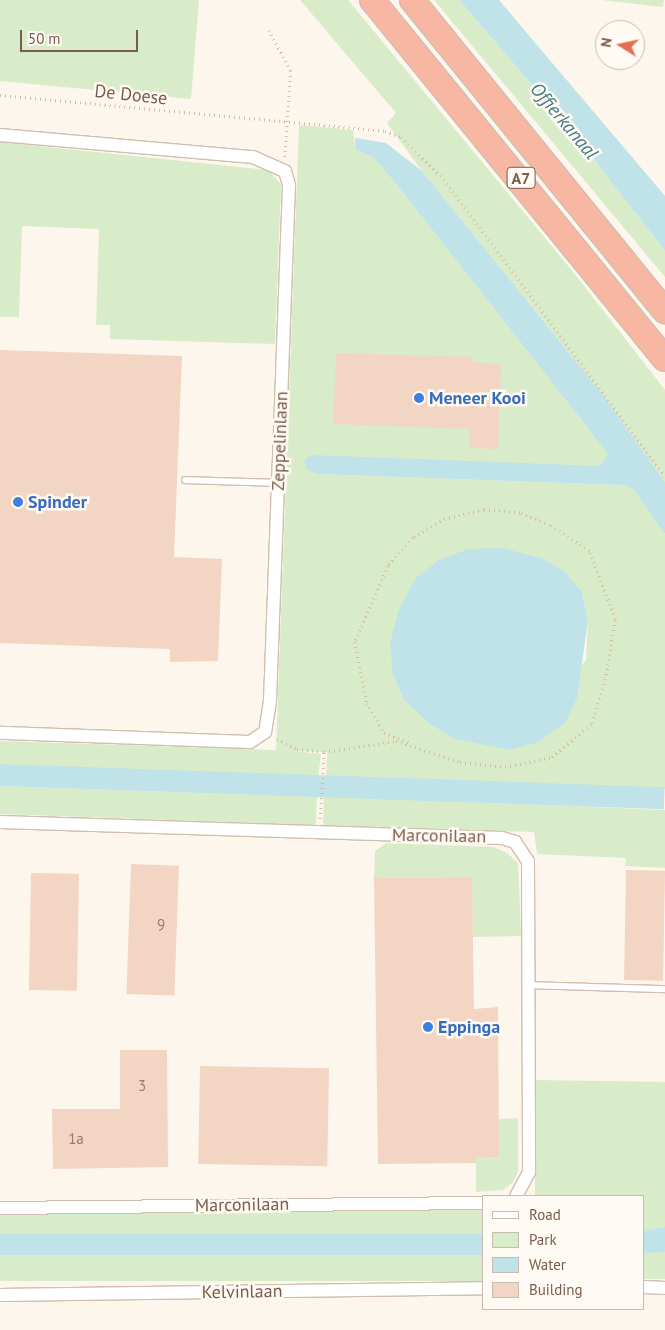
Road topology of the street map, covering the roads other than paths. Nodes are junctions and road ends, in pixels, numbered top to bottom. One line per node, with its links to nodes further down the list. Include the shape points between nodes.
1 (372, 0): 5 (highway, A7)
2 (412, 0): 4 (highway, A7)
3 (0, 134): 7 (street, Zeppelinlaan, via 253,157 285,171 289,185)
4 (665, 311)
5 (665, 359)
6 (184, 480): 7 (lane)
7 (278, 483): 8 (street, Zeppelinlaan, via 270,701 264,732 250,742)
8 (0, 733)
9 (0, 822): 10 (street, Marconilaan, via 502,838 515,842 528,861)
10 (528, 985): 11 (lane); 12 (street, Marconilaan, via 529,1172)
11 (665, 989)
12 (517, 1195)
13 (482, 1203): 14 (street, Marconilaan)
14 (0, 1208)
15 (645, 1286): 17 (street)
16 (482, 1288): 18 (street, Kelvinlaan)
17 (665, 1288)
18 (0, 1295)

